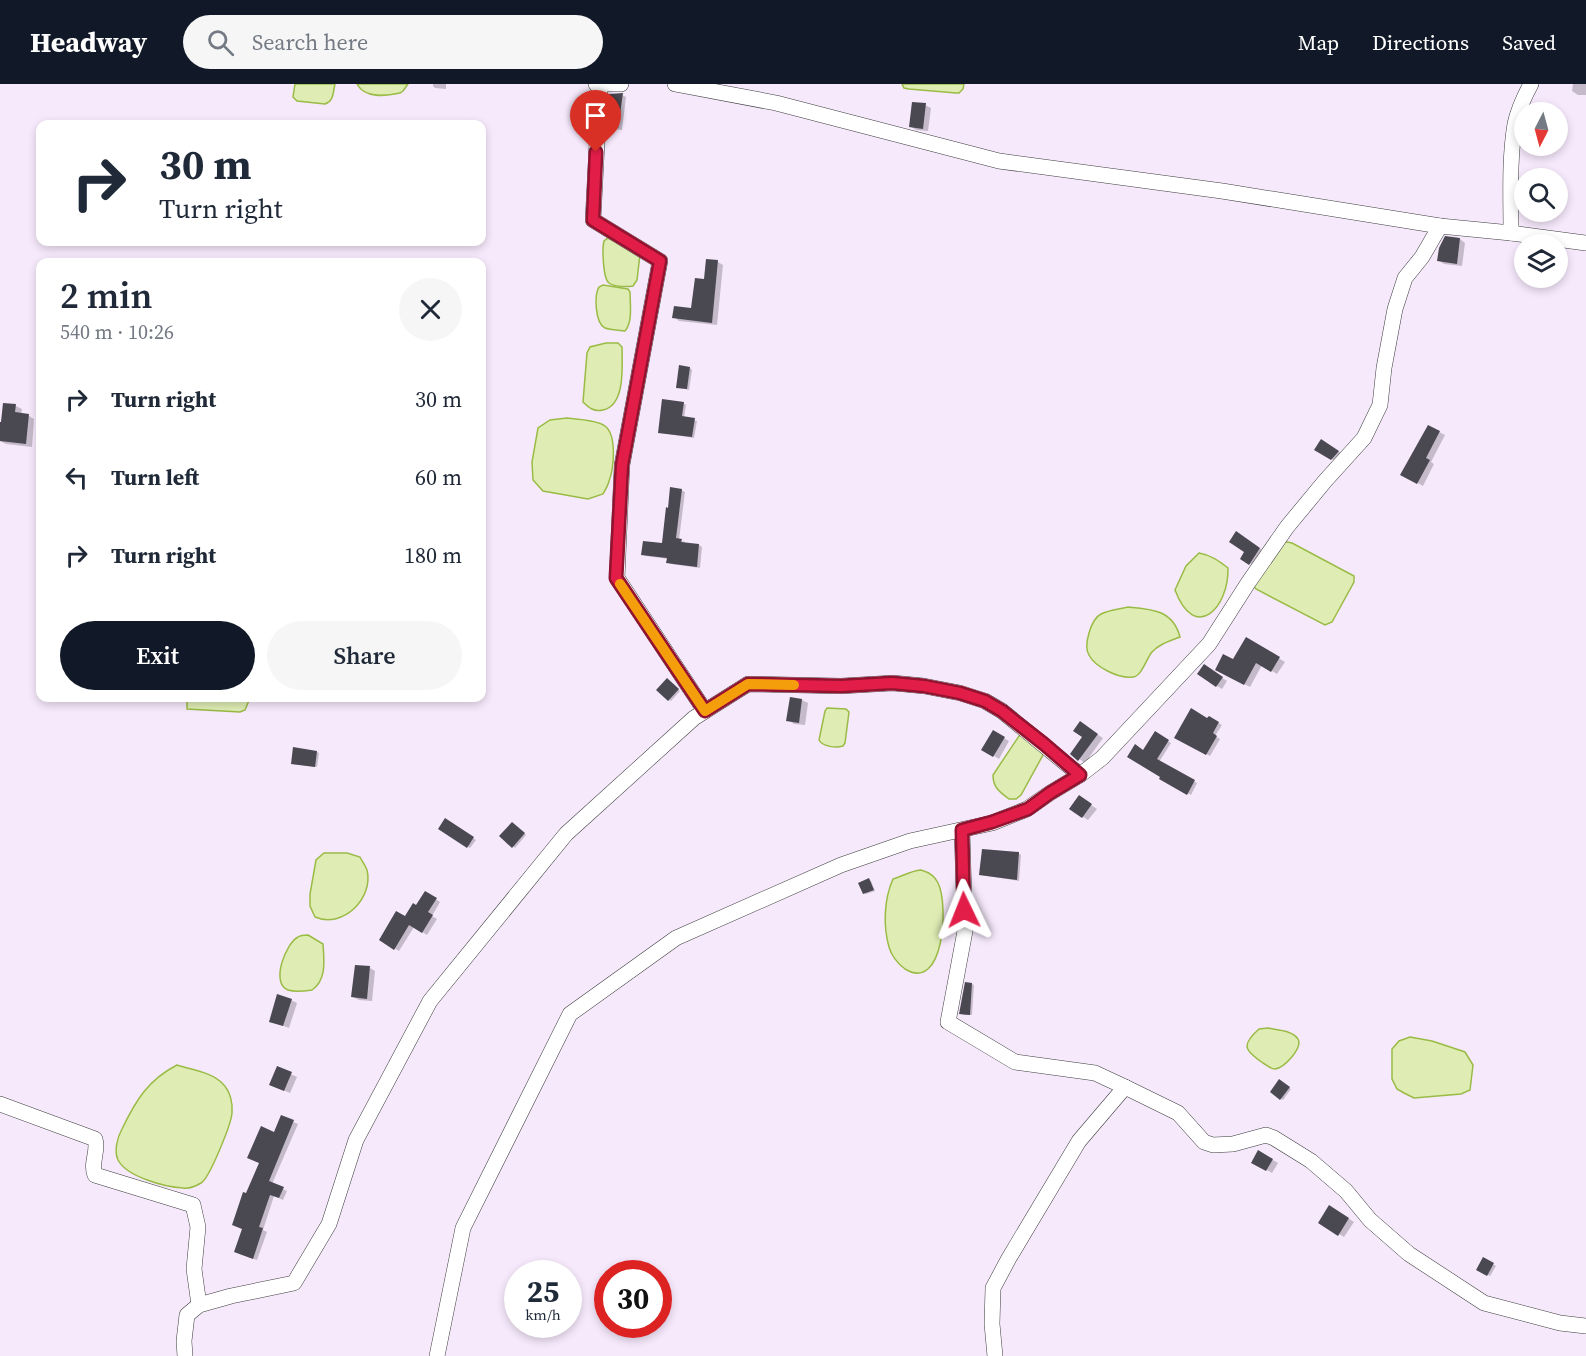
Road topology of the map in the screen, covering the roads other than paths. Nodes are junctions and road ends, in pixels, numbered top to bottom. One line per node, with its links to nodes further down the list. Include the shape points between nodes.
1 (598, 84): 2 (street); 8 (street, via 593,220 660,261 622,465 616,578)
2 (621, 84)
3 (675, 84): 5 (street, via 776,103 999,161)
4 (1531, 84): 6 (street, via 1515,123)
5 (1440, 226): 6 (street); 9 (street, via 1405,278 1395,309 1380,405 1364,438 1287,527 1209,644 1102,758)
6 (1511, 233): 7 (street)
7 (1586, 243)
8 (705, 711): 9 (street, via 748,684 924,686 985,701); 13 (street, via 566,834 430,1001 356,1140 329,1224 294,1283)
9 (1080, 775): 10 (street, via 1028,809)
10 (962, 830): 11 (street, via 965,931 948,1022 1015,1062 1095,1073); 16 (street, via 910,842 842,865 676,938 570,1014 463,1228)
11 (1125, 1087): 14 (street, via 1178,1113 1204,1142 1233,1144 1266,1136 1274,1138 1311,1161 1346,1191 1370,1220 1409,1254 1484,1303); 17 (street, via 1079,1141 993,1288)
12 (0, 1104): 13 (street, via 95,1139 95,1175 193,1205 198,1227 194,1269)
13 (199, 1305): 15 (street, via 187,1315)
14 (1586, 1326)
15 (185, 1356)
16 (437, 1356)
17 (995, 1356)

